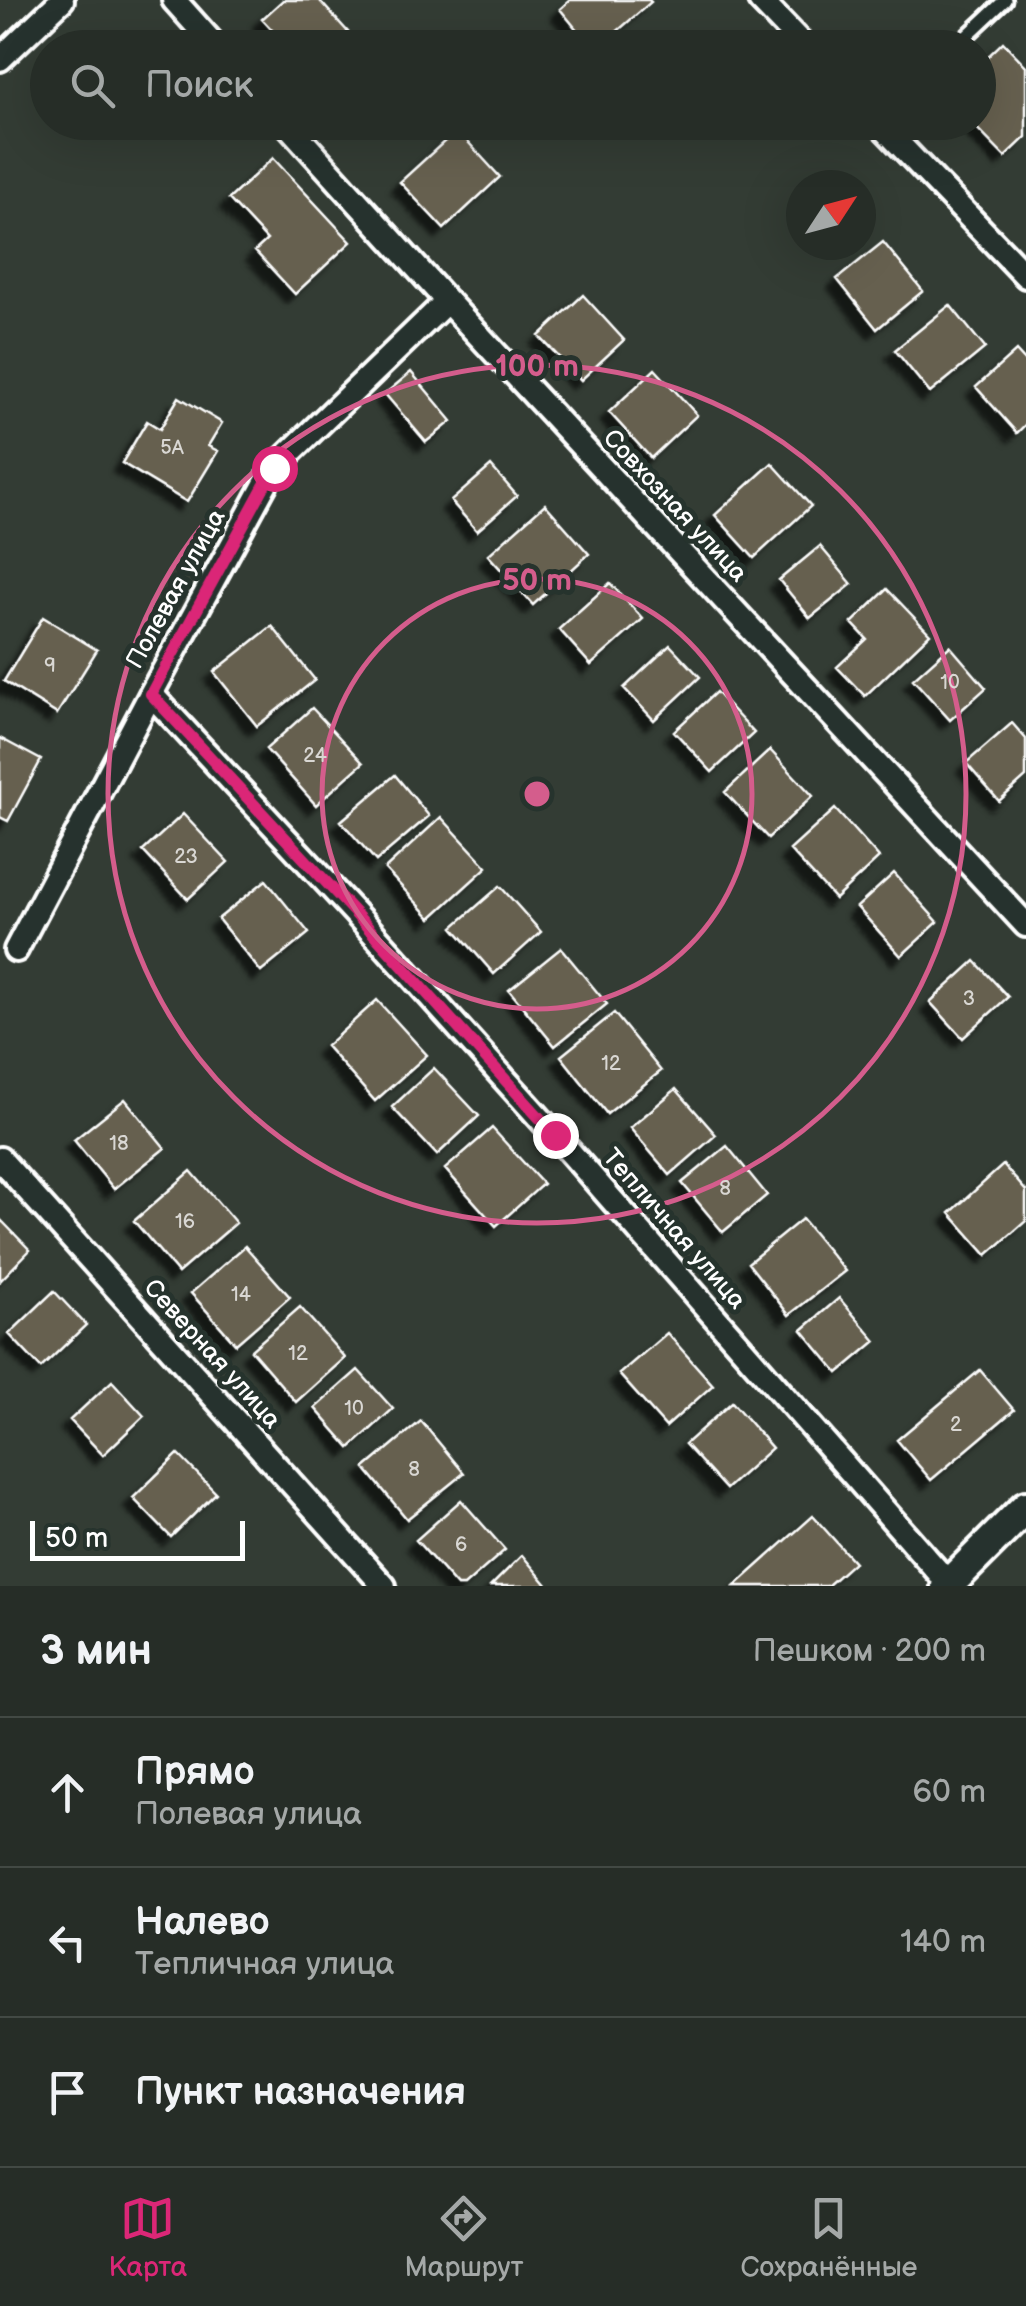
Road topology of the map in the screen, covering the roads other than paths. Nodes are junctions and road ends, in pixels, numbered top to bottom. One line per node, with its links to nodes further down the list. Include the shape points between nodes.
1 (62, 0): 8 (street)
2 (174, 0): 5 (street)
3 (760, 0): 6 (street)
4 (1005, 0): 7 (lane)
5 (201, 30)
6 (789, 30)
7 (973, 30)
8 (0, 58)
9 (301, 140): 12 (street, Совхозная улица)
10 (895, 140): 11 (street)
11 (1026, 276)
12 (447, 301): 13 (street, Полевая улица, via 274,468); 14 (street, Совхозная улица)
13 (151, 694): 15 (street, Полевая улица); 18 (street, Тепличная улица, via 542,1121)
14 (1026, 925)
15 (16, 950)
16 (0, 1159): 19 (street, Северная улица)
17 (1026, 1507): 18 (street)
18 (948, 1585)
19 (384, 1586)

